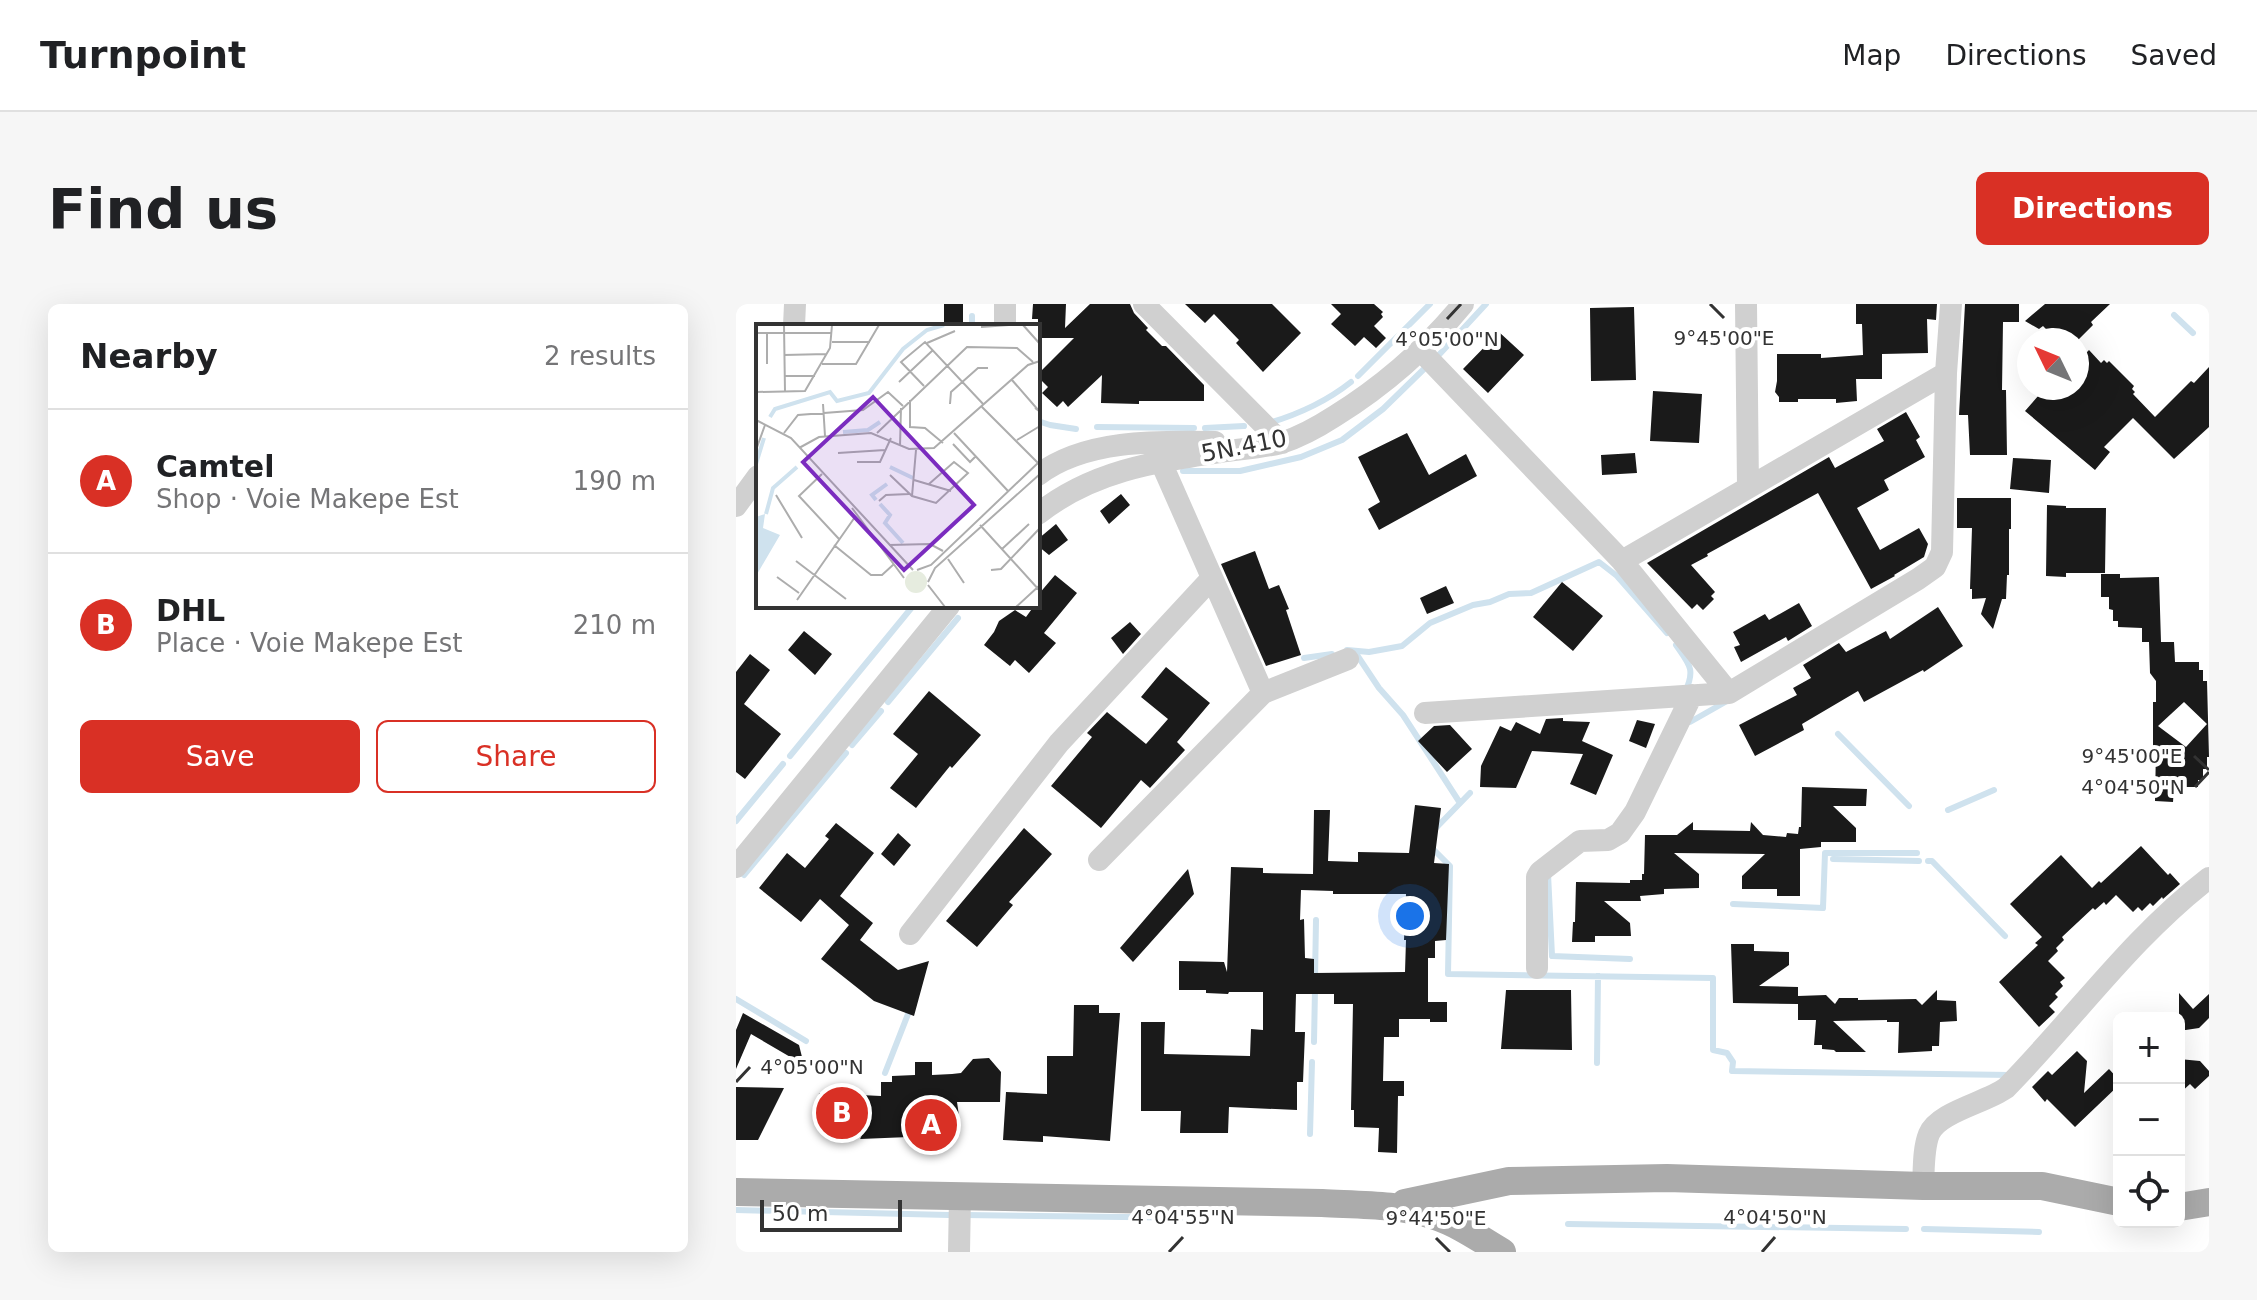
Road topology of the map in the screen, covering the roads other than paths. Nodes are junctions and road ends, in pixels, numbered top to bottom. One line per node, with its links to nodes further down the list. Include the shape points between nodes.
1 (795, 304): 6 (street)
2 (1144, 304): 9 (street)
3 (1463, 304): 7 (street, 5N.410)
4 (1746, 304): 13 (street)
5 (1951, 304): 8 (street)
6 (794, 324)
7 (1422, 352): 9 (street, 5N.410, via 1365,398 1316,428); 16 (street)
8 (1946, 373): 13 (street); 21 (street, via 1942,552 1935,567)
9 (1273, 444): 10 (street, 5N.410)
10 (1158, 453): 11 (street, via 1114,445 1078,453); 15 (street, 5N.410, via 1071,490); 17 (street)
11 (1040, 473)
12 (756, 479): 14 (street)
13 (1748, 487): 16 (street)
14 (736, 506)
15 (1040, 513)
16 (1622, 561): 21 (street)
17 (1211, 579): 20 (street); 27 (street, via 1059,743)
18 (947, 608): 25 (street)
19 (1348, 659): 20 (street)
20 (1263, 693): 24 (street)
21 (1729, 693): 22 (street)
22 (1692, 695): 23 (street); 28 (street, via 1620,833 1608,840 1580,841 1537,877)
23 (1425, 713)
24 (1099, 860)
25 (736, 867)
26 (2209, 878): 29 (street, via 2102,980 2006,1088 1934,1125 1927,1137)
27 (910, 934)
28 (1537, 968)
29 (1923, 1186): 32 (main road, via 2042,1186); 34 (main road, via 1667,1178 1509,1181)
30 (736, 1192): 31 (main road)
31 (960, 1196): 34 (main road); 37 (street)
32 (2113, 1201)
33 (2209, 1202): 35 (main road)
34 (1389, 1206): 36 (main road, via 1435,1216)
35 (2185, 1206)
36 (1497, 1250)
37 (959, 1252)

